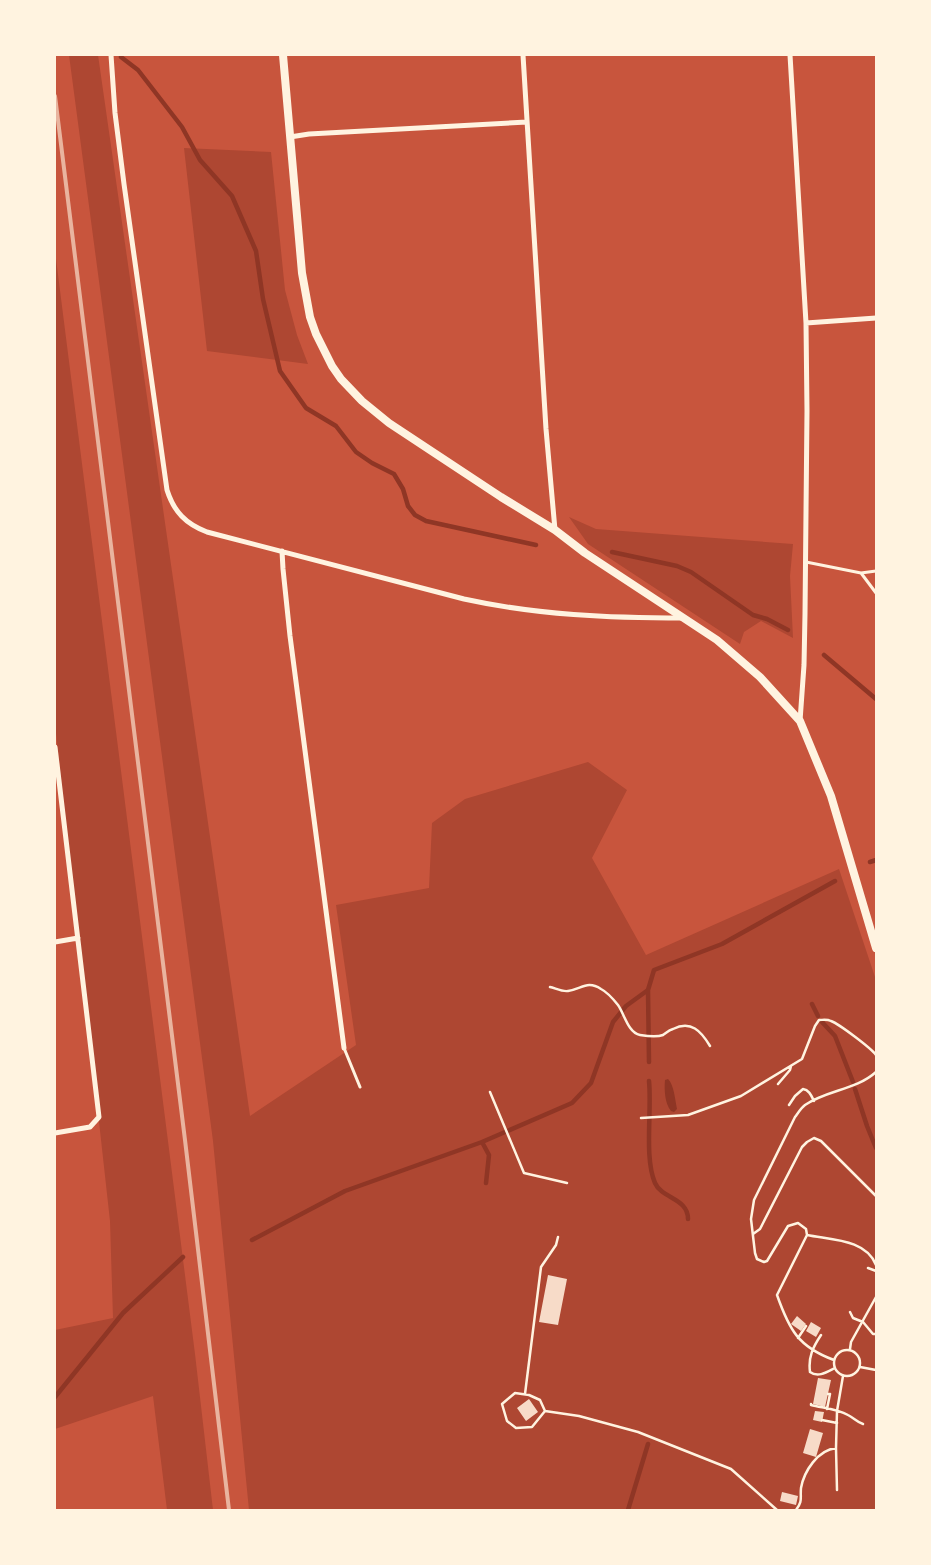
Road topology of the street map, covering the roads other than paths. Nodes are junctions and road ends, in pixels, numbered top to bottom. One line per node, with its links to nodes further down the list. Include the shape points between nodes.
1 (111, 55): 10 (street, via 124,184 170,501 182,518 195,527)
2 (283, 55): 6 (street)
3 (523, 55): 5 (street)
4 (790, 55): 8 (street)
5 (526, 122): 6 (street); 9 (street)
6 (290, 137): 9 (street, via 302,273 310,317 332,366 362,401 389,423)
7 (876, 318): 8 (street)
8 (806, 323): 11 (street)
9 (555, 530): 15 (street)
10 (282, 551): 15 (street, via 501,607 625,618); 21 (street, via 290,636)
11 (806, 562): 13 (lane); 16 (street)
12 (876, 571): 13 (lane)
13 (861, 574): 14 (lane)
14 (876, 593)
15 (684, 618): 16 (street, via 746,664)
16 (800, 721): 20 (street, via 831,796)
17 (55, 747): 18 (street)
18 (78, 938): 19 (street); 23 (street, via 99,1117 90,1127)
19 (55, 942)
20 (876, 948)
21 (344, 1048): 22 (lane)
22 (360, 1087)
23 (55, 1133)

